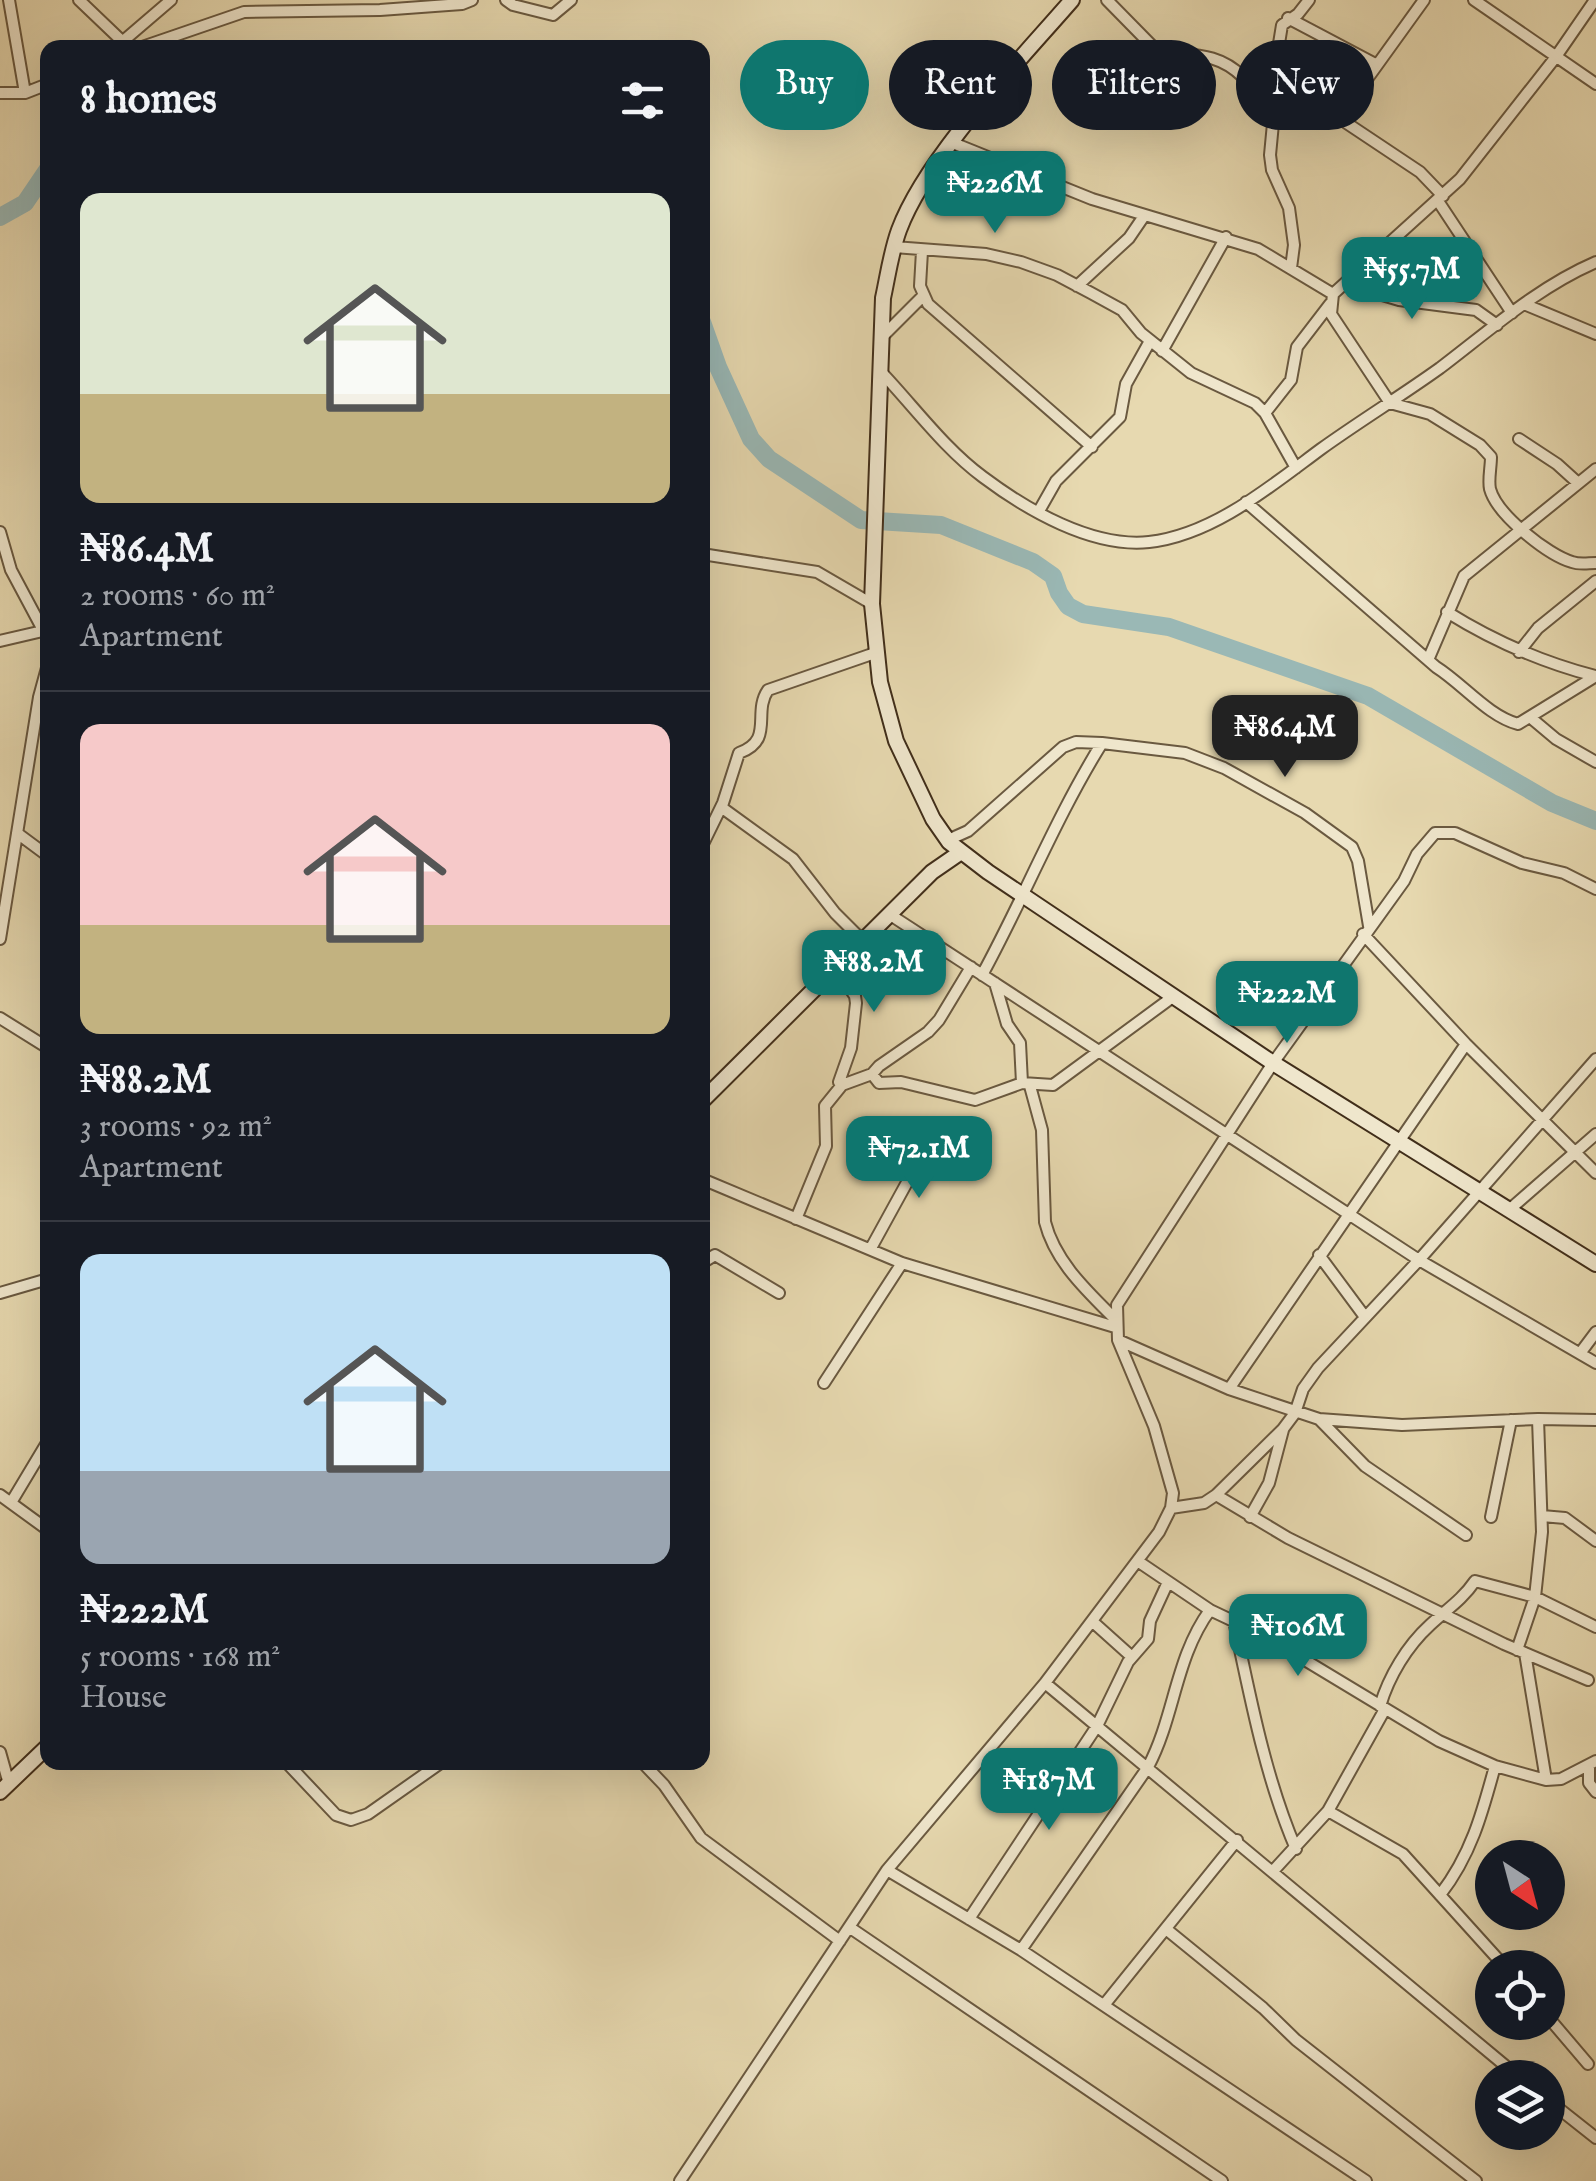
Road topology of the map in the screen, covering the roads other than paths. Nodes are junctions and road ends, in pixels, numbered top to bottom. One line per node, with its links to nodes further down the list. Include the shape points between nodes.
1 (9, 0): 26 (street)
2 (79, 0): 15 (street)
3 (170, 0): 16 (street)
4 (472, 0): 13 (street, via 380,10)
5 (506, 0): 6 (street, via 553,14)
6 (570, 0)
7 (1071, 0): 29 (main road)
8 (1107, 0): 22 (street, via 1158,51 1200,53)
9 (1309, 0): 14 (street)
10 (1424, 0): 20 (street)
11 (1474, 0): 19 (street)
12 (1595, 0): 19 (street)
13 (242, 6): 17 (street)
14 (1288, 18): 18 (street); 20 (street)
15 (115, 40)
16 (125, 40)
17 (159, 40)
18 (1280, 40)
19 (1555, 58): 23 (street); 30 (street)
20 (1377, 65): 21 (street)
21 (1374, 69)
22 (1236, 71)
23 (1596, 84)
24 (40, 87): 26 (street)
25 (0, 93): 26 (street)
26 (24, 93)
27 (1272, 130): 36 (street, via 1272,170 1289,208 1294,245)
28 (1357, 130): 30 (street, via 1420,172)
29 (953, 143): 31 (street); 33 (main road, via 915,197)
30 (1440, 199): 37 (street); 42 (street)
31 (1144, 216): 32 (street); 38 (street)
32 (1226, 237): 36 (street); 47 (street)
33 (894, 248): 34 (street); 45 (main road)
34 (922, 252): 38 (street, via 986,254); 39 (street)
35 (1596, 262): 41 (street)
36 (1290, 268): 40 (street)
37 (1344, 284): 40 (street); 43 (street, via 1399,300 1476,310)
38 (1078, 286): 46 (street, via 1122,310)
39 (922, 296): 45 (street); 52 (street)
40 (1331, 299): 49 (street, via 1331,314); 50 (street, via 1297,346 1291,380)
41 (1524, 304): 42 (street); 44 (street)
42 (1512, 314): 43 (street)
43 (1497, 325): 49 (street)
44 (1596, 334)
45 (882, 337): 48 (main road)
46 (1150, 341): 47 (street); 52 (street, via 1126,384 1120,418)
47 (1162, 350): 50 (street)
48 (882, 374): 57 (street, via 980,476); 63 (main road)
49 (1390, 403): 53 (street); 58 (street, via 1430,414 1488,452 1492,494)
50 (1265, 414): 53 (street)
51 (1519, 440): 55 (street)
52 (1092, 447): 57 (street, via 1056,481)
53 (1296, 468): 56 (street)
54 (1596, 469): 55 (street)
55 (1578, 483): 58 (street)
56 (1246, 502): 57 (street, via 1176,536 1148,542 1111,540); 70 (street)
57 (1039, 511)
58 (1523, 529): 61 (street, via 1556,555); 64 (street, via 1464,576)
59 (0, 532): 65 (street, via 11,570)
60 (710, 555): 63 (street, via 816,572)
61 (1596, 563)
62 (1596, 581): 68 (street, via 1545,621)
63 (872, 604): 69 (main road)
64 (1447, 612): 68 (street); 70 (street)
65 (40, 621)
66 (40, 631): 67 (street)
67 (0, 640)
68 (1520, 652): 71 (street)
69 (875, 653): 76 (street, via 768,690 758,740 739,753); 80 (main road, via 896,741)
70 (1428, 660): 73 (street, via 1504,720)
71 (1596, 676): 73 (street)
72 (40, 708): 79 (street)
73 (1532, 718): 75 (street)
74 (1102, 743): 78 (street, via 1064,746); 85 (street); 87 (street, via 1185,753 1224,768 1331,831 1358,861)
75 (1596, 762)
76 (721, 807): 77 (street); 89 (street, via 793,858)
77 (710, 830)
78 (968, 830): 80 (street); 82 (street)
79 (17, 833): 81 (street); 88 (street)
80 (948, 840): 82 (main road); 83 (main road)
81 (40, 850)
82 (961, 852): 83 (main road); 85 (main road)
83 (932, 872): 86 (main road)
84 (1596, 889): 87 (street, via 1442,831 1417,854)
85 (1024, 896): 92 (street); 94 (main road)
86 (889, 914): 89 (main road); 91 (street)
87 (1366, 931): 97 (street); 100 (street)
88 (0, 939)
89 (862, 940): 90 (main road)
90 (835, 967): 103 (street, via 856,996); 104 (main road)
91 (970, 967): 92 (street); 101 (street, via 939,1020)
92 (982, 975): 93 (street)
93 (996, 983): 98 (street); 102 (street, via 1020,1044)
94 (1174, 996): 98 (street); 100 (main road)
95 (0, 1018): 96 (street)
96 (40, 1043)
97 (1466, 1044): 105 (street); 109 (street)
98 (1101, 1052): 102 (street, via 1060,1082); 107 (street)
99 (1596, 1059): 105 (street)
100 (1273, 1063): 107 (street); 109 (main road)
101 (872, 1074): 102 (street, via 880,1083 976,1100); 103 (street)
102 (1026, 1084): 127 (street, via 1042,1130 1049,1236)
103 (842, 1086): 116 (street, via 825,1106 826,1146)
104 (710, 1094)
105 (1544, 1118): 110 (street); 113 (street)
106 (1596, 1134): 110 (street)
107 (1226, 1136): 115 (street); 127 (street, via 1124,1293)
108 (919, 1138): 117 (street, via 916,1166)
109 (1398, 1141): 113 (main road); 115 (street)
110 (1577, 1152): 111 (street); 114 (street)
111 (1596, 1172)
112 (710, 1182): 116 (street)
113 (1478, 1191): 114 (main road); 120 (street)
114 (1509, 1210): 122 (main road)
115 (1348, 1214): 118 (street); 120 (street)
116 (796, 1219): 117 (street)
117 (871, 1248): 121 (street)
118 (1319, 1255): 126 (street); 133 (street)
119 (710, 1258): 125 (street, via 715,1255)
120 (1419, 1260): 126 (street); 130 (street)
121 (902, 1262): 127 (street); 132 (street)
122 (1596, 1264)
123 (40, 1281): 124 (street)
124 (0, 1293)
125 (779, 1293)
126 (1366, 1317): 134 (street, via 1318,1368)
127 (1116, 1323): 129 (street)
128 (1596, 1332): 130 (street)
129 (1118, 1340): 133 (street); 144 (street, via 1166,1460)
130 (1580, 1352): 131 (street)
131 (1596, 1364)
132 (824, 1383)
133 (1230, 1389): 134 (street)
134 (1295, 1413): 136 (street); 139 (street)
135 (1538, 1419): 137 (street); 138 (street); 145 (street)
136 (1319, 1420): 137 (street); 149 (street, via 1353,1457)
137 (1511, 1420): 147 (street)
138 (1596, 1420)
139 (1283, 1429): 142 (street); 146 (street, via 1269,1482)
140 (40, 1455): 143 (street)
141 (0, 1495): 143 (street)
142 (1216, 1496): 144 (street); 146 (street)
143 (12, 1502): 148 (street)
144 (1171, 1508): 151 (street)
145 (1542, 1516): 150 (street, via 1565,1518); 153 (street)
146 (1250, 1517): 155 (street)
147 (1491, 1517)
148 (40, 1524)
149 (1466, 1536)
150 (1596, 1542)
151 (1139, 1562): 152 (street); 157 (street)
152 (1168, 1582): 154 (street); 160 (street, via 1148,1639)
153 (1535, 1597): 155 (street, via 1480,1580); 158 (street); 159 (street)
154 (1210, 1610): 156 (street); 169 (street, via 1186,1649 1163,1738)
155 (1445, 1612): 159 (street); 163 (street, via 1396,1667)
156 (1234, 1620): 163 (street); 178 (street)
157 (1093, 1622): 160 (street); 162 (street)
158 (1596, 1627)
159 (1521, 1651): 161 (street); 173 (street)
160 (1132, 1658): 164 (street)
161 (1588, 1680)
162 (1045, 1683): 164 (street); 179 (street)
163 (1382, 1707): 168 (street); 176 (street)
164 (1096, 1726): 169 (street); 182 (street)
165 (0, 1752): 174 (street)
166 (40, 1754): 174 (main road)
167 (1593, 1764): 173 (street); 175 (street, via 1589,1783)
168 (1494, 1766): 173 (street); 181 (street, via 1478,1830)
169 (1148, 1767): 177 (street); 186 (street)
170 (294, 1770): 171 (street, via 336,1815 351,1820)
171 (431, 1770)
172 (650, 1770): 185 (street, via 702,1838)
173 (1546, 1780)
174 (4, 1788)
175 (1596, 1792)
176 (1328, 1811): 178 (street); 181 (street, via 1403,1854)
177 (1237, 1840): 180 (street); 184 (street)
178 (1296, 1849): 180 (street)
179 (887, 1870): 182 (street); 183 (street)
180 (1274, 1870): 190 (street)
181 (1440, 1895): 187 (street)
182 (969, 1919): 186 (street)
183 (848, 1927): 185 (street); 195 (street)
184 (1166, 1929): 188 (street); 197 (street)
185 (840, 1941): 194 (street)
186 (1021, 1950): 188 (street)
187 (1490, 1950)
188 (1104, 2005): 196 (street)
189 (1565, 2036): 191 (street)
190 (1498, 2060)
191 (1588, 2064)
192 (1565, 2113): 193 (street)
193 (1596, 2138)
194 (684, 2179)
195 (1222, 2181)
196 (1366, 2181)
197 (1476, 2181)

